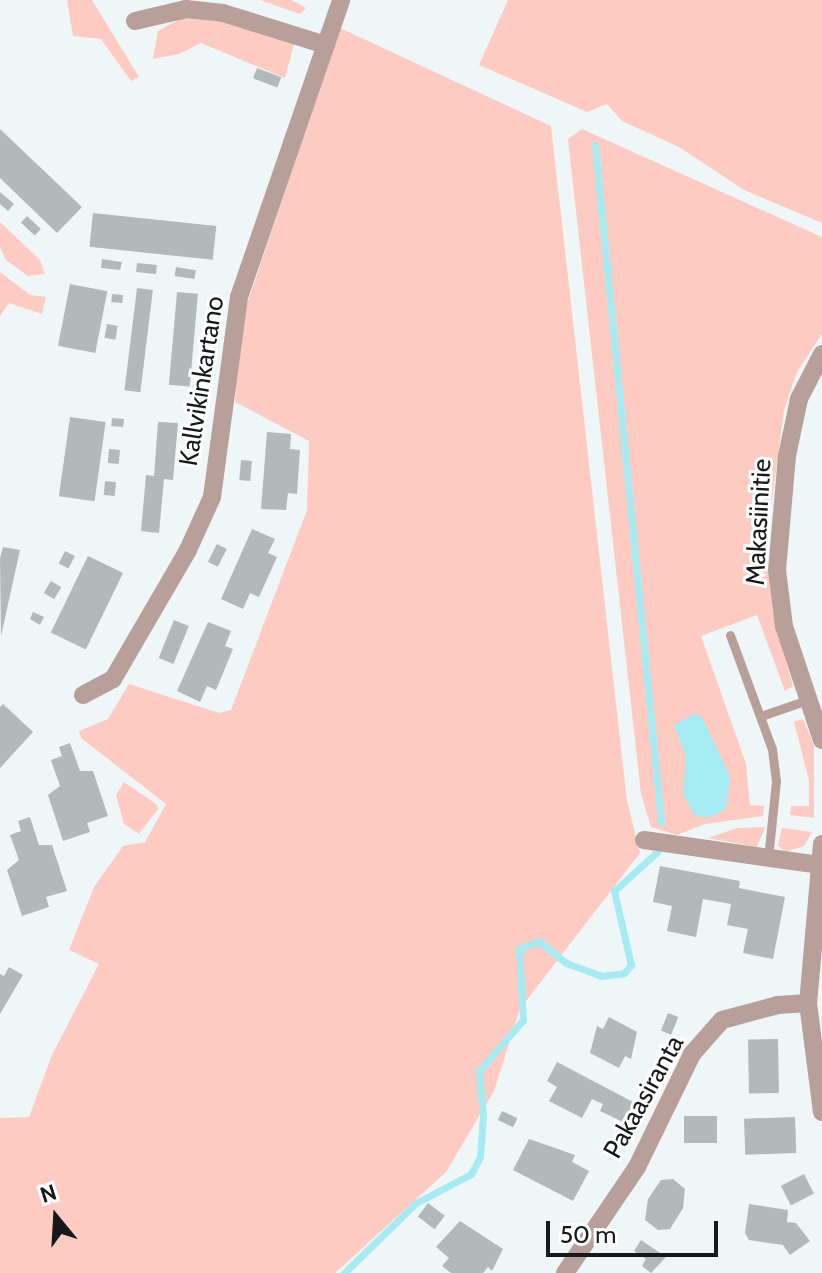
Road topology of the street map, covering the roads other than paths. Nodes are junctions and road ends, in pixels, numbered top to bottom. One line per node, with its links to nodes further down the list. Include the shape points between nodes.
1 (341, 0): 3 (street, Kallvikinkartano)
2 (135, 21): 3 (street, via 186,9 223,13)
3 (326, 45): 6 (street, Kallvikinkartano, via 239,297 212,497 188,550 113,679)
4 (822, 354): 7 (street, Makasiinitie, via 799,399 787,456 777,570 784,626)
5 (730, 635): 8 (lane)
6 (83, 695)
7 (810, 699): 8 (lane); 9 (street, Makasiinitie)
8 (761, 716): 12 (lane, via 776,781)
9 (822, 740)
10 (644, 840): 12 (street)
11 (822, 844): 13 (street)
12 (768, 858): 13 (street)
13 (819, 865): 14 (street)
14 (808, 1003): 15 (street); 16 (street, Pakaasiranta, via 722,1020 692,1054 637,1167)
15 (822, 1112)
16 (565, 1273)

